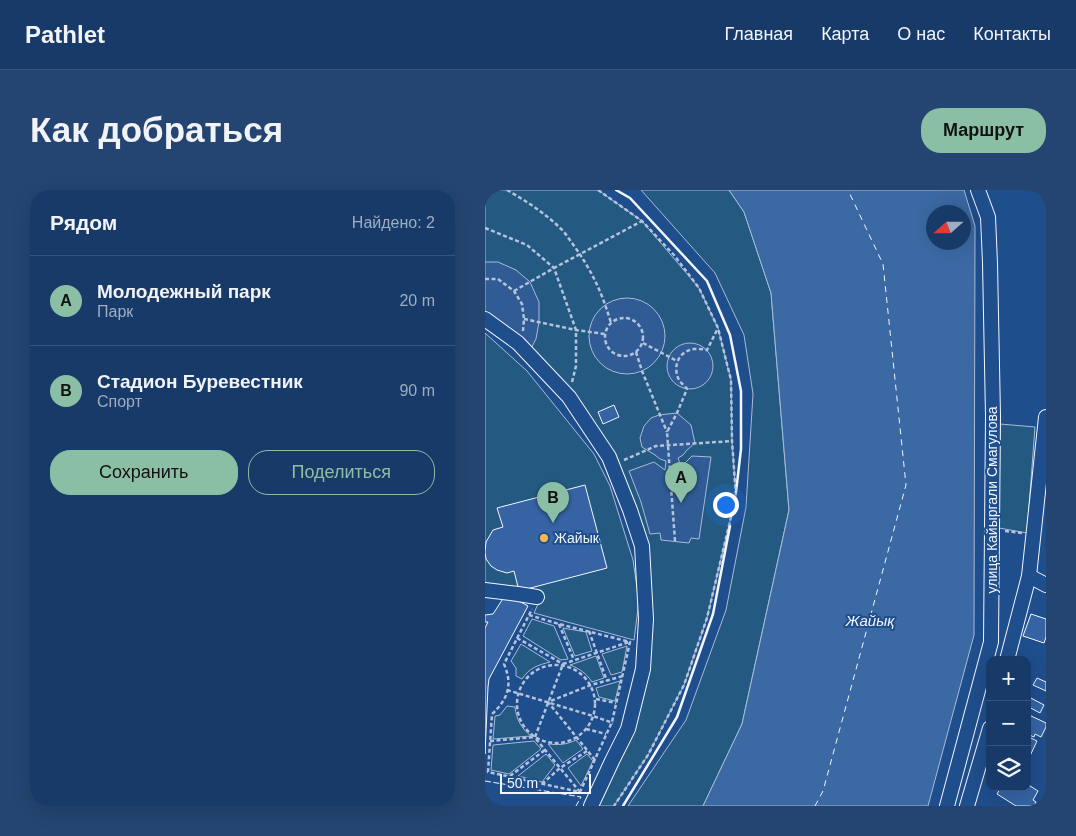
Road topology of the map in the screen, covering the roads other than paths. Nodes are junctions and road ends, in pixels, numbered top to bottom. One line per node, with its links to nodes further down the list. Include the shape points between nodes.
1 (978, 190): 11 (street, улица Кайыргали Смагулова, via 988,217 993,416 991,642)
2 (485, 319): 10 (street, via 518,343 569,397 609,457 641,546 646,619 643,669 628,730)
3 (1046, 417): 4 (street)
4 (1029, 576): 5 (street); 8 (street)
5 (1046, 585)
6 (485, 590): 7 (street)
7 (537, 598)
8 (1008, 656)
9 (986, 742): 12 (street)
10 (591, 806)
11 (947, 806)
12 (967, 806)

